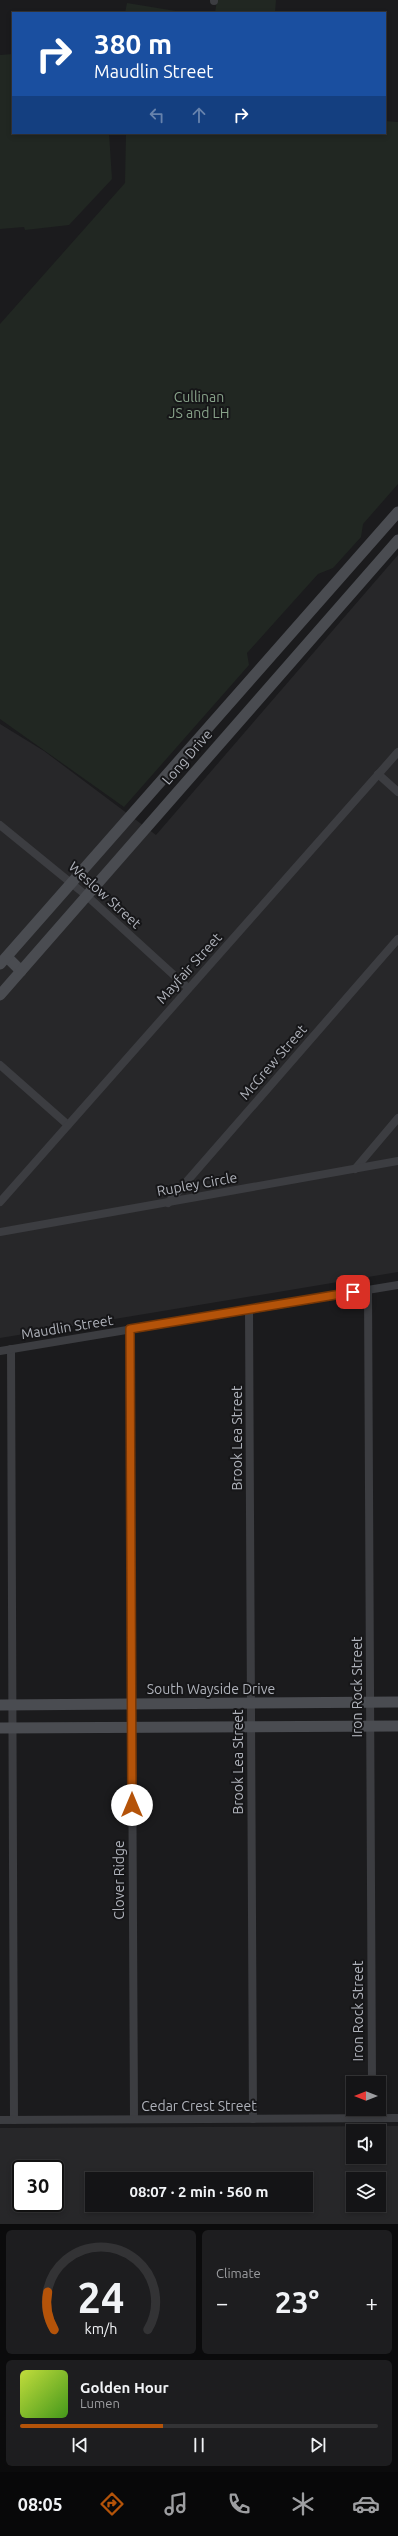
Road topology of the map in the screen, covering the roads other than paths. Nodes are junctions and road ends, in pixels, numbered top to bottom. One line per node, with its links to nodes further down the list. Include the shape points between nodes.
1 (398, 512): 3 (main road, Long Drive)
2 (398, 540): 4 (main road, Long Drive)
3 (353, 563): 4 (main road); 5 (main road, Long Drive)
4 (366, 576): 6 (main road, Long Drive)
5 (283, 643): 6 (main road); 7 (main road, Long Drive)
6 (296, 655): 8 (main road, Long Drive)
7 (205, 732): 8 (main road); 12 (main road, Long Drive)
8 (218, 744): 13 (main road, Long Drive)
9 (398, 752): 10 (street, Mayfair Street)
10 (378, 774): 11 (street); 20 (street, Mayfair Street)
11 (398, 792)
12 (134, 812): 13 (main road); 15 (main road, Long Drive)
13 (149, 824): 16 (main road, Long Drive)
14 (0, 825): 15 (street, Weslow Street)
15 (72, 884): 16 (street, Weslow Street); 18 (main road, Long Drive)
16 (87, 896): 19 (main road, Long Drive); 20 (street, Weslow Street)
17 (398, 939): 28 (street, McGrew Street)
18 (3, 960): 19 (main road)
19 (21, 971): 21 (main road, Long Drive)
20 (188, 988): 24 (street, Mayfair Street)
21 (0, 995)
22 (0, 1065): 24 (street)
23 (398, 1118): 26 (street)
24 (68, 1125): 27 (street, Mayfair Street)
25 (398, 1162): 26 (street, Rupley Circle)
26 (355, 1169): 28 (street, Rupley Circle)
27 (0, 1202)
28 (168, 1203): 29 (street, Rupley Circle)
29 (0, 1232)
30 (398, 1285): 31 (street, Maudlin Street)
31 (368, 1290): 32 (street, Maudlin Street); 36 (street, Iron Rock Street)
32 (249, 1309): 33 (street, Maudlin Street); 39 (street, Brook Lea Street)
33 (130, 1329): 34 (street, Maudlin Street); 38 (street, Clover Ridge)
34 (11, 1349): 35 (street, Maudlin Street); 41 (street)
35 (0, 1351)
36 (370, 1702): 37 (main road, South Wayside Drive); 39 (main road, South Wayside Drive); 42 (street, Iron Rock Street)
37 (398, 1702)
38 (132, 1704): 39 (main road, South Wayside Drive); 41 (main road, South Wayside Drive); 44 (street, Clover Ridge)
39 (251, 1704): 45 (street, Brook Lea Street)
40 (0, 1705): 41 (main road, South Wayside Drive)
41 (12, 1705): 47 (street)
42 (370, 1726): 43 (main road); 45 (main road); 48 (street, Iron Rock Street)
43 (398, 1726)
44 (132, 1727): 45 (main road); 47 (main road); 51 (street, Clover Ridge)
45 (251, 1727): 52 (street, Brook Lea Street)
46 (0, 1728): 47 (main road)
47 (12, 1728): 54 (street)
48 (372, 2076)
49 (372, 2118): 50 (street, Cedar Crest Street); 52 (street, Cedar Crest Street)
50 (398, 2118)
51 (134, 2119): 52 (street, Cedar Crest Street); 54 (street, Cedar Crest Street)
52 (253, 2119)
53 (0, 2120): 54 (street, Cedar Crest Street)
54 (14, 2120)

